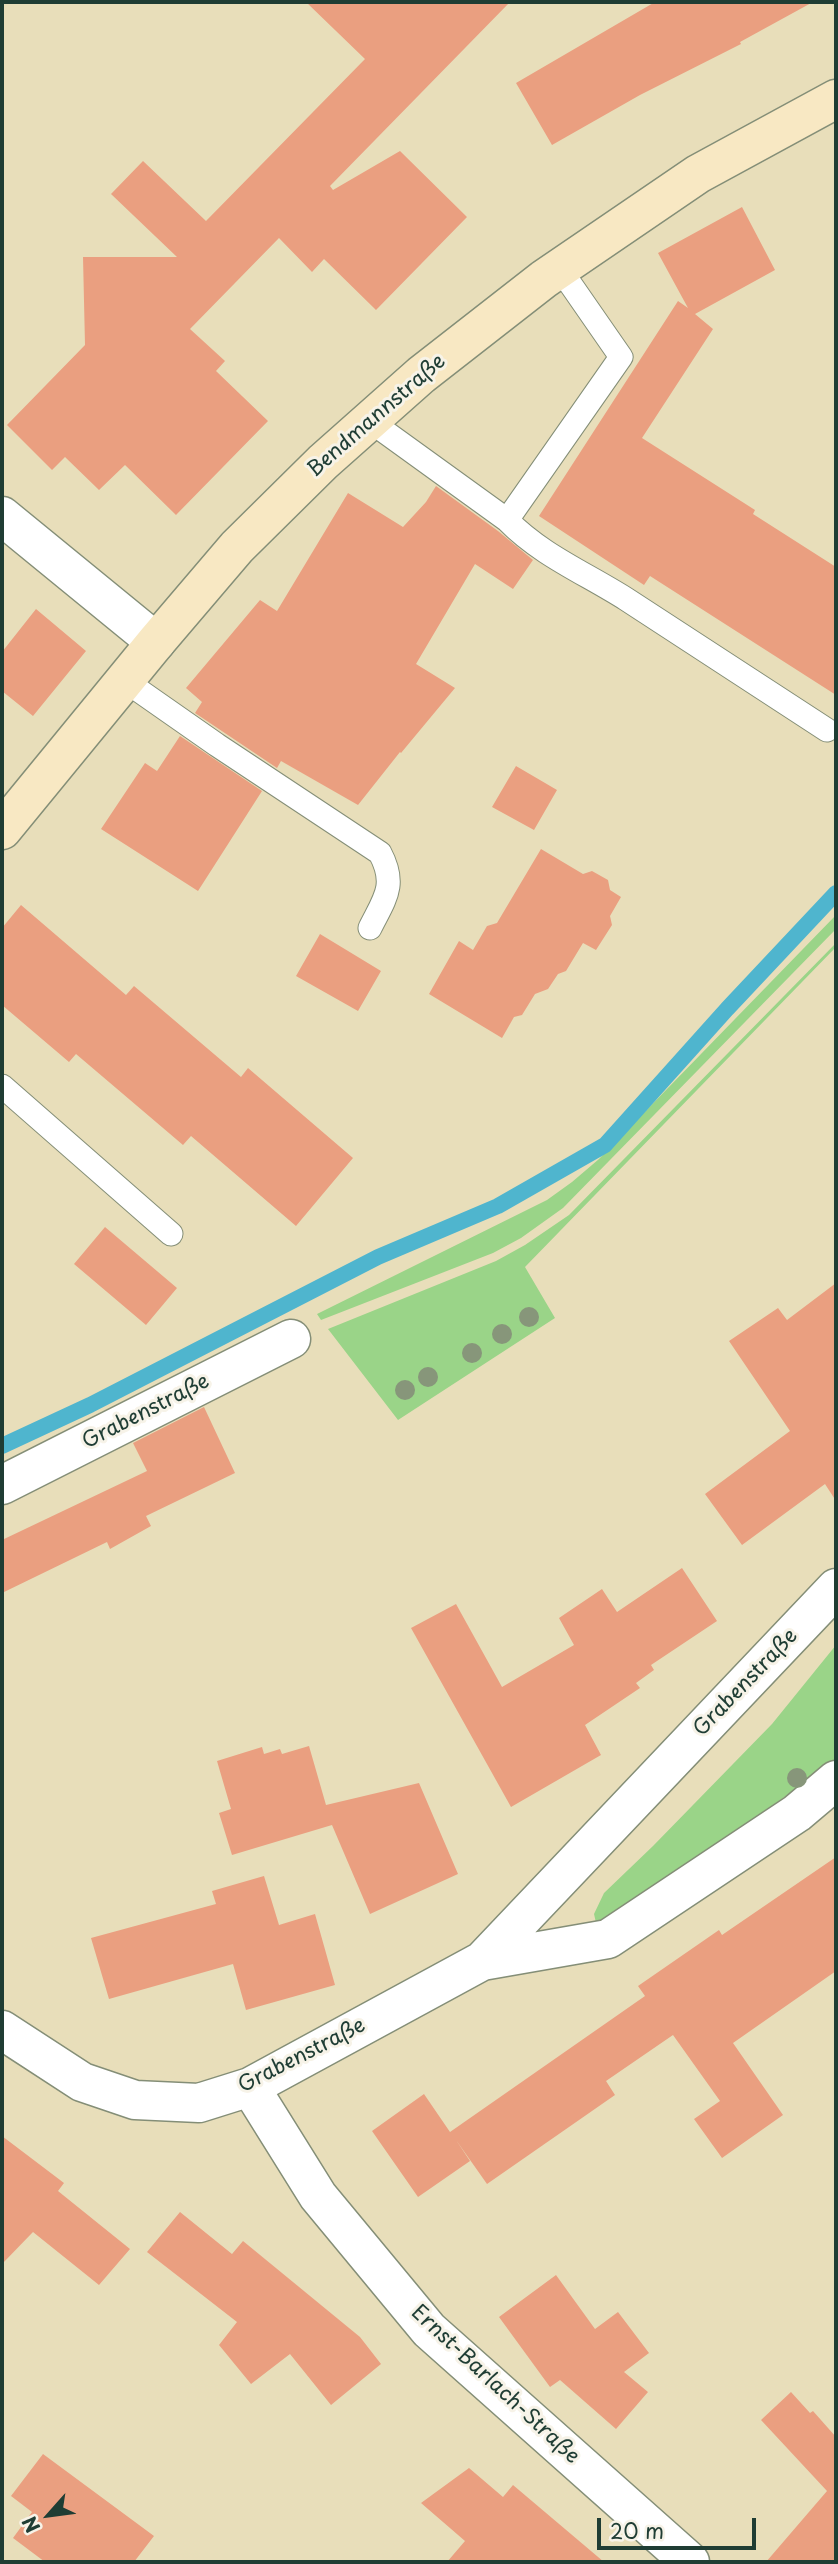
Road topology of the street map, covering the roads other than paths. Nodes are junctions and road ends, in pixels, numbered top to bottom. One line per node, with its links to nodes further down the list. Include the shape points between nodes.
1 (836, 99): 2 (street, Bendmannstraße, via 698,174)
2 (560, 269): 3 (street, Bendmannstraße, via 421,374); 5 (lane, via 621,357)
3 (370, 421): 5 (lane); 6 (street, Bendmannstraße, via 237,547)
4 (2, 516): 6 (street)
5 (506, 520): 8 (lane, via 546,553)
6 (156, 642): 7 (street, Bendmannstraße)
7 (124, 680): 9 (street, Bendmannstraße); 10 (lane, via 380,853 389,870 388,892)
8 (827, 730)
9 (2, 830)
10 (370, 928)
11 (2, 1086): 12 (lane)
12 (171, 1234)
13 (291, 1339): 14 (street, Grabenstraße)
14 (2, 1485)
15 (836, 1588): 17 (street, Grabenstraße)
16 (836, 1780): 17 (street, Grabenstraße, via 797,1813 608,1940)
17 (482, 1961): 19 (street, Grabenstraße)
18 (2, 2029): 19 (street, Grabenstraße, via 82,2082 135,2100 199,2103)
19 (250, 2087): 20 (street, Ernst-Barlach-Straße, via 318,2196 429,2330)
20 (690, 2562)

